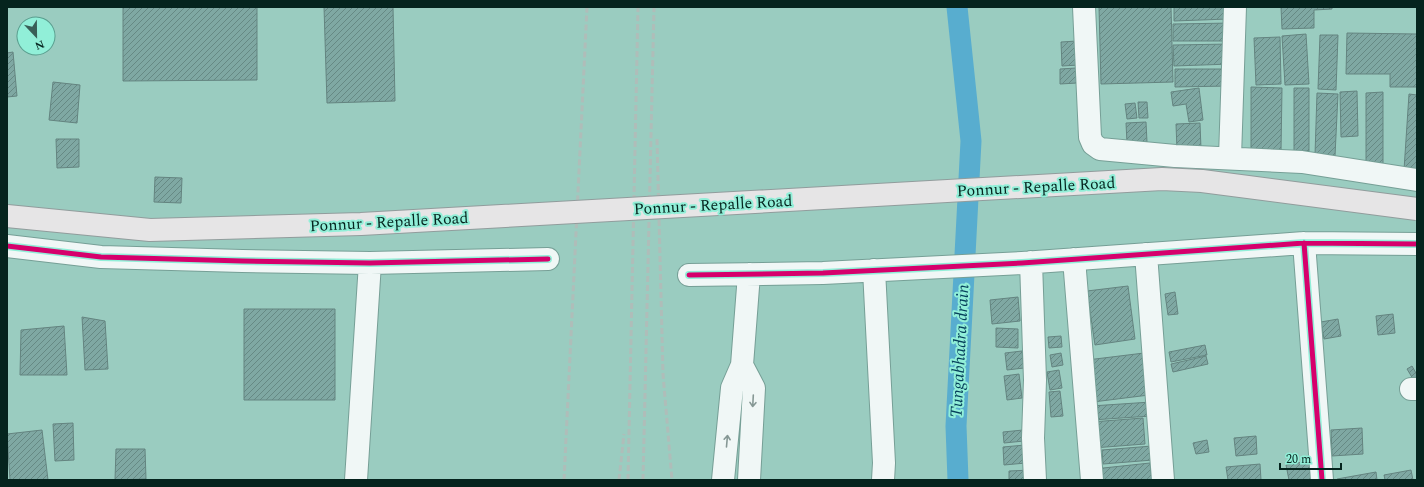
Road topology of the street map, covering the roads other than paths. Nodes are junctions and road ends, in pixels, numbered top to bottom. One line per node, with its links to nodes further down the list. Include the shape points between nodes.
1 (1084, 7): 3 (street, via 1090,137 1093,144 1100,150)
2 (1235, 7): 3 (street)
3 (1230, 157): 4 (street, via 1302,162)
4 (1417, 180)
5 (1417, 209): 6 (main road, Ponnur - Repalle Road, bridge, via 1202,181 1162,179 361,224 150,230)
6 (7, 216)
7 (1304, 243): 8 (street); 10 (street); 26 (street)
8 (1417, 244)
9 (7, 246): 13 (street, via 101,257)
10 (1146, 254): 12 (street); 25 (street)
11 (548, 259): 13 (street)
12 (1074, 259): 14 (street); 24 (street)
13 (370, 263): 19 (street)
14 (1027, 263): 15 (street); 23 (street, via 1035,380)
15 (874, 270): 16 (street); 22 (street)
16 (749, 274): 17 (street); 18 (street)
17 (689, 275)
18 (742, 365): 20 (street, one-way to 18, via 732,388); 21 (street, one-way to 21, via 754,388)
19 (356, 480)
20 (723, 480)
21 (749, 480)
22 (883, 480)
23 (1035, 480)
24 (1092, 480)
25 (1163, 480)
26 (1322, 480)

